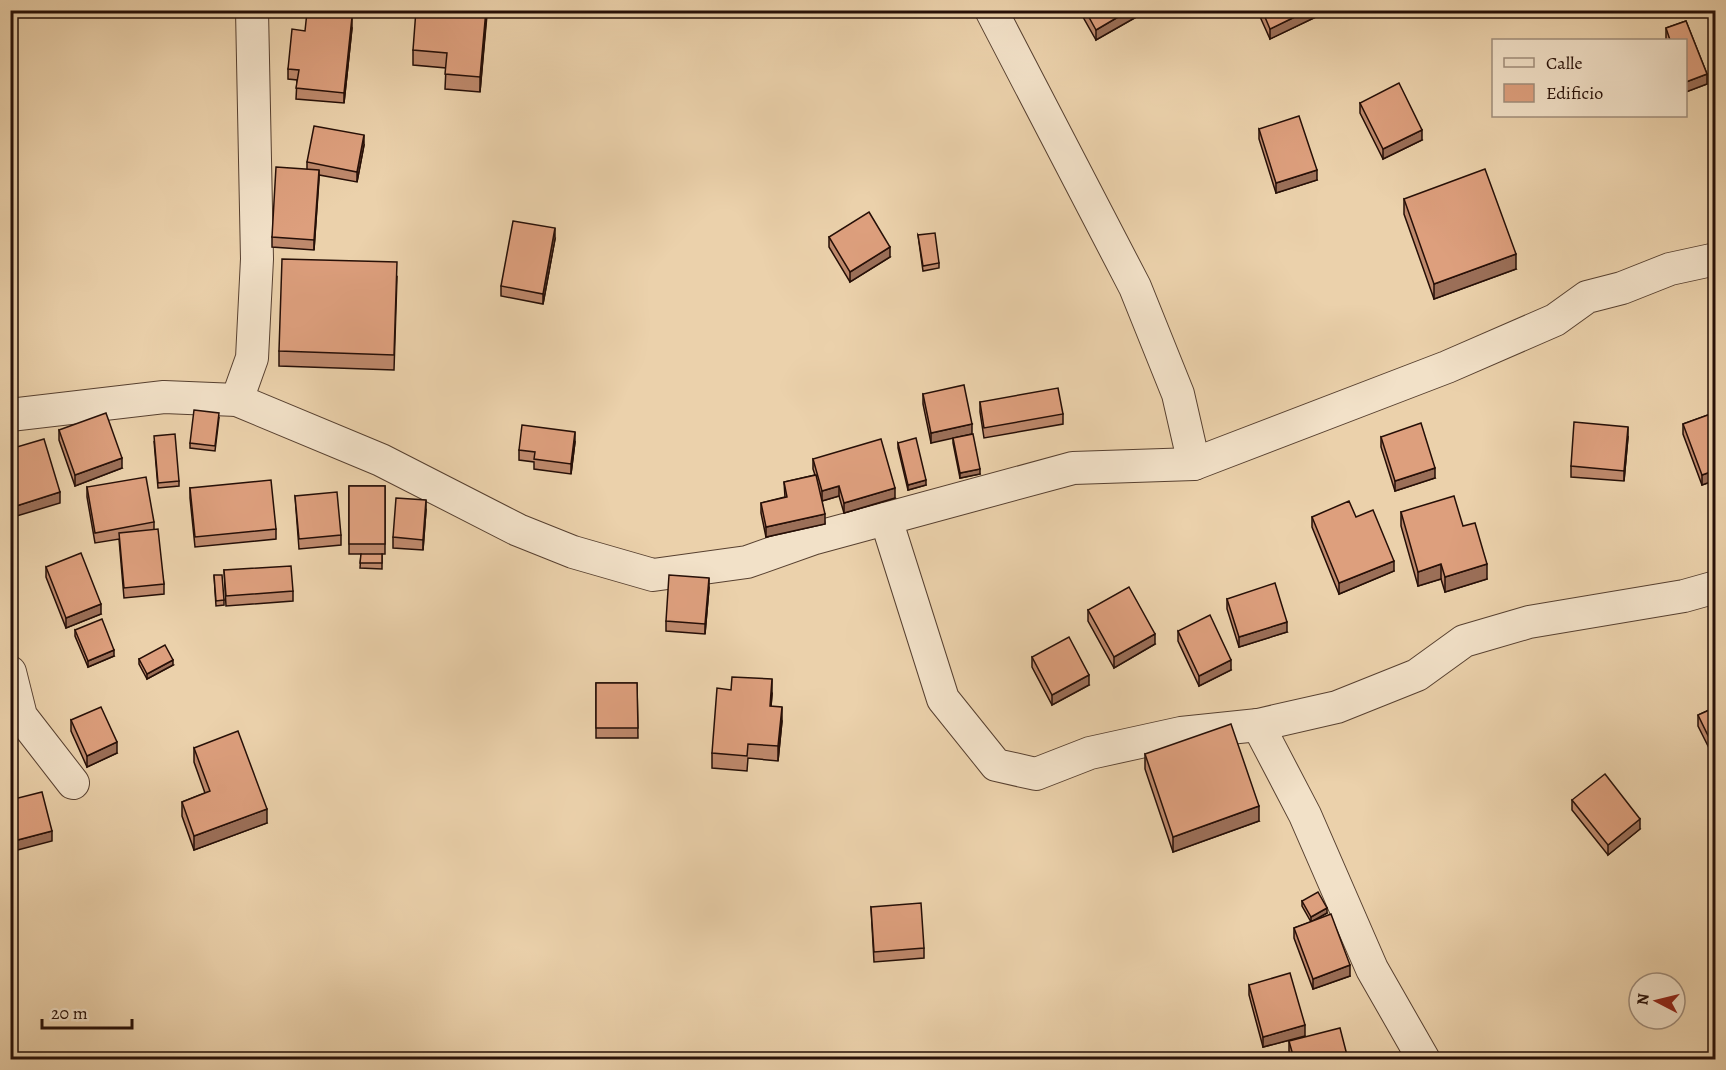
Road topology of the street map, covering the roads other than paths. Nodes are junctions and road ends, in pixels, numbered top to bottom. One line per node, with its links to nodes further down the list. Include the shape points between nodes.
1 (252, 10): 4 (street, via 257,259 252,358)
2 (991, 10): 6 (street, via 1135,287 1178,394)
3 (1716, 259): 6 (street, via 1670,269 1587,297 1555,320 1447,367)
4 (237, 400): 5 (street, via 164,397); 7 (street, via 381,460 518,530 573,552 653,575 747,562)
5 (10, 415)
6 (1194, 464): 7 (street, via 1073,468)
7 (886, 519): 10 (street, via 943,699 996,765 1036,774 1090,753 1181,733)
8 (1716, 587): 10 (street, via 1529,622 1464,641 1417,675 1337,707)
9 (10, 672): 11 (street, via 21,716)
10 (1258, 725): 12 (street, via 1305,815 1372,969)
11 (73, 783)
12 (1424, 1059)

